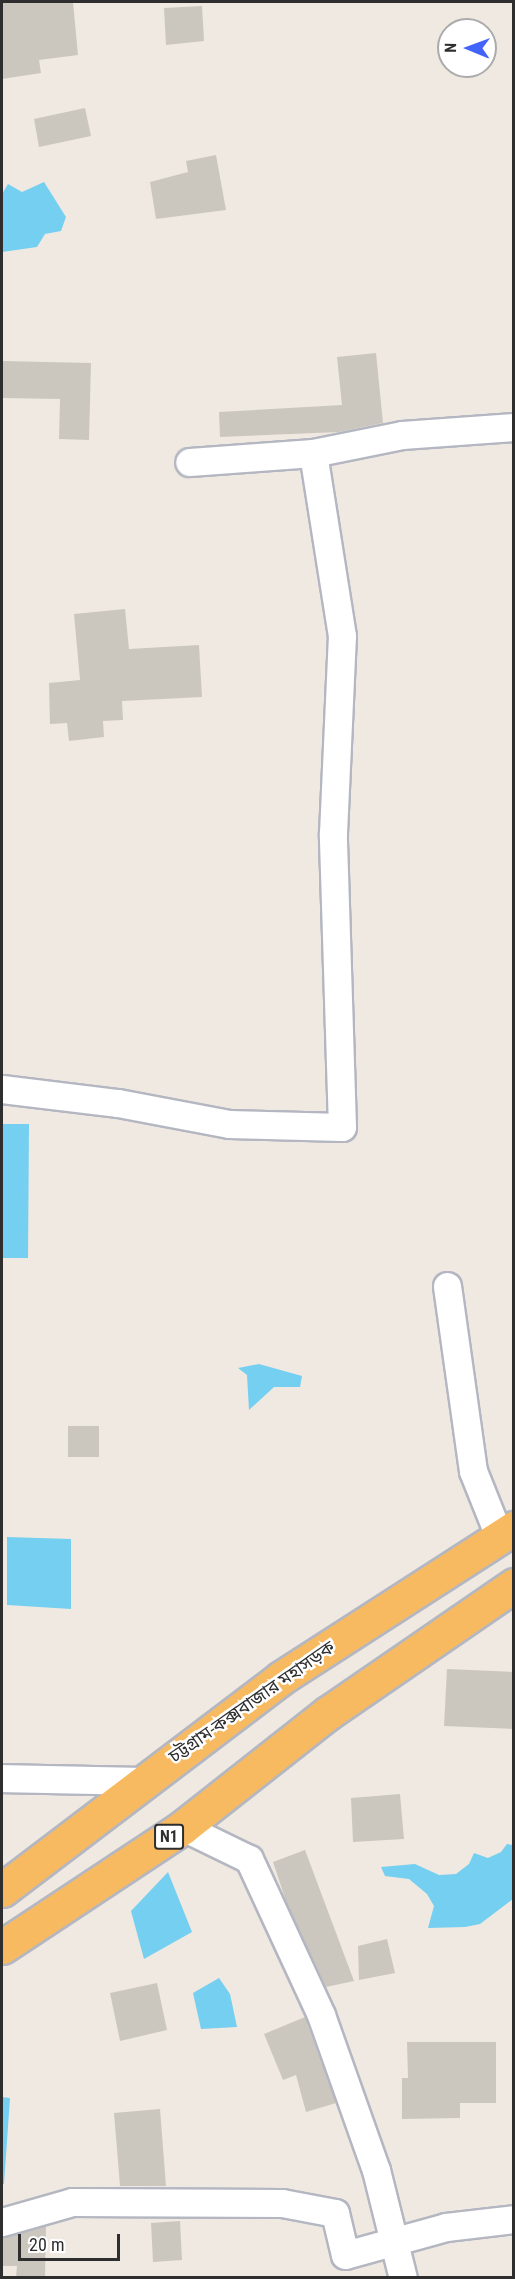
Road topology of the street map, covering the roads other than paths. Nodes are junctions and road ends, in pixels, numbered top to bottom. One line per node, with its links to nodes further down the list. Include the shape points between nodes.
1 (513, 427): 2 (street, via 402,435)
2 (313, 453): 3 (street); 4 (street, via 342,636 333,833 342,1127 230,1124 118,1103)
3 (189, 462)
4 (2, 1089)
5 (447, 1286): 6 (street, via 473,1471)
6 (506, 1532): 9 (highway, চট্টগ্রাম-কক্সবাজার মহাসড়ক, via 281,1678)
7 (513, 1585): 10 (highway, N1, via 328,1713)
8 (2, 1778): 9 (street)
9 (142, 1781): 11 (highway, চট্টগ্রাম-কক্সবাজার মহাসড়ক)
10 (183, 1827): 12 (highway, N1); 15 (street, via 249,1859 321,2015 376,2170)
11 (2, 1890)
12 (2, 1947)
13 (513, 2220): 15 (street, via 446,2227)
14 (2, 2222): 15 (street, via 72,2202 282,2203 335,2213 345,2255)
15 (394, 2239): 16 (street)
16 (403, 2277)

